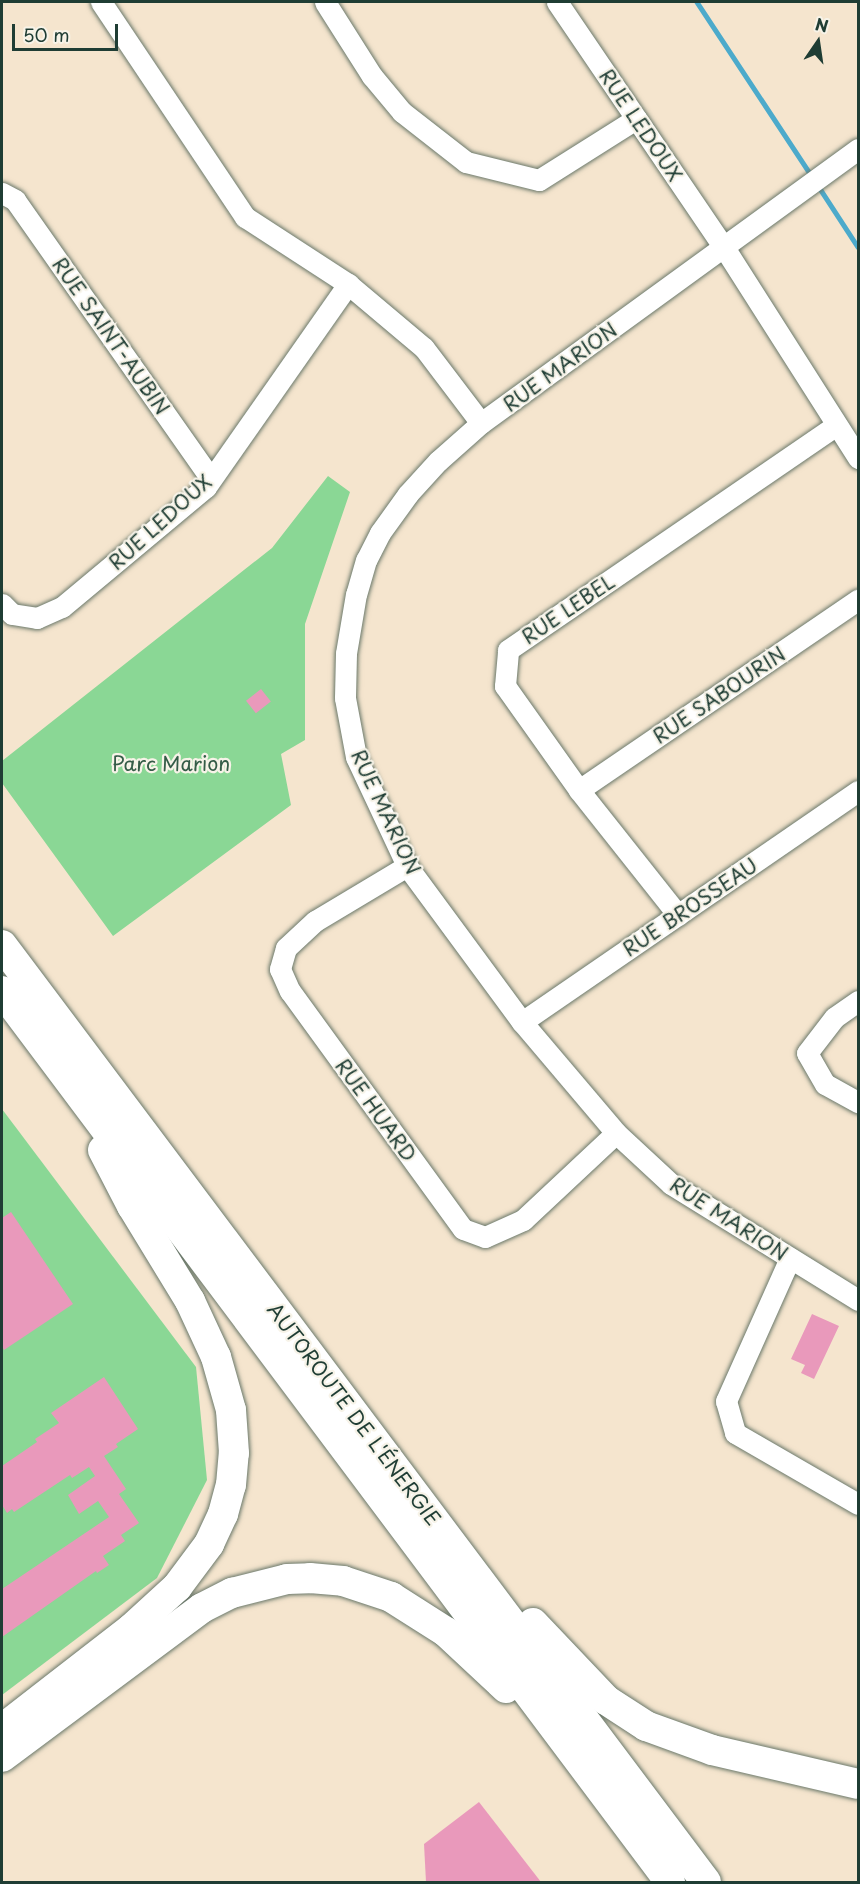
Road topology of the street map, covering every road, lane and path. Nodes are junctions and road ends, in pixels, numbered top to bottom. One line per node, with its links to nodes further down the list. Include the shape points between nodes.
1 (101, 2): 8 (street, via 244,217)
2 (325, 2): 4 (street, via 372,76 402,112 466,162 539,180)
3 (557, 2): 4 (street, RUE LEDOUX)
4 (636, 119): 7 (street, RUE LEDOUX)
5 (858, 149): 7 (street, RUE MARION)
6 (2, 193): 12 (street, RUE SAINT-AUBIN, via 15,200 209,476)
7 (725, 249): 9 (street, RUE MARION); 10 (street)
8 (348, 284): 9 (street, via 424,348); 12 (street, RUE LEDOUX)
9 (481, 423): 17 (street, RUE MARION, via 438,461 385,525 366,560 354,604 346,653 345,698 356,757)
10 (836, 425): 11 (street); 15 (street, RUE LEBEL, via 508,650 505,686)
11 (858, 458)
12 (207, 487): 14 (street, RUE LEDOUX, via 62,607 37,618 12,614)
13 (858, 600): 15 (street, RUE SABOURIN)
14 (2, 604)
15 (579, 790): 18 (street, RUE LEBEL)
16 (858, 791): 18 (street, RUE BROSSEAU)
17 (406, 866): 22 (street, RUE MARION); 25 (street, RUE HUARD, via 315,921 286,948 280,969 290,992 463,1229 485,1237 523,1220)
18 (678, 915): 22 (street, RUE BROSSEAU)
19 (2, 945): 28 (highway, AUTOROUTE DE L'ÉNERGIE)
20 (2, 991): 23 (highway, AUTOROUTE DE L'ÉNERGIE)
21 (858, 1001): 24 (street, via 834,1018 807,1053 825,1084)
22 (522, 1022): 25 (street, RUE MARION)
23 (63, 1073): 30 (highway, via 132,1206 190,1300 214,1351 231,1410 232,1475 227,1504 214,1535 177,1587 124,1635); 31 (highway, AUTOROUTE DE L'ÉNERGIE)
24 (858, 1102)
25 (616, 1133): 26 (street, RUE MARION, via 671,1184)
26 (790, 1258): 27 (street, RUE MARION); 29 (street, via 726,1401 735,1433)
27 (858, 1300)
28 (413, 1492): 33 (highway, via 580,1675 624,1713 658,1732 696,1745); 35 (highway, AUTOROUTE DE L'ÉNERGIE)
29 (858, 1504)
30 (2, 1729)
31 (573, 1753): 32 (highway, via 461,1645 418,1612 362,1585 303,1578 250,1587 202,1608); 34 (highway, AUTOROUTE DE L'ÉNERGIE)
32 (2, 1757)
33 (858, 1784)
34 (670, 1882)
35 (706, 1882)

